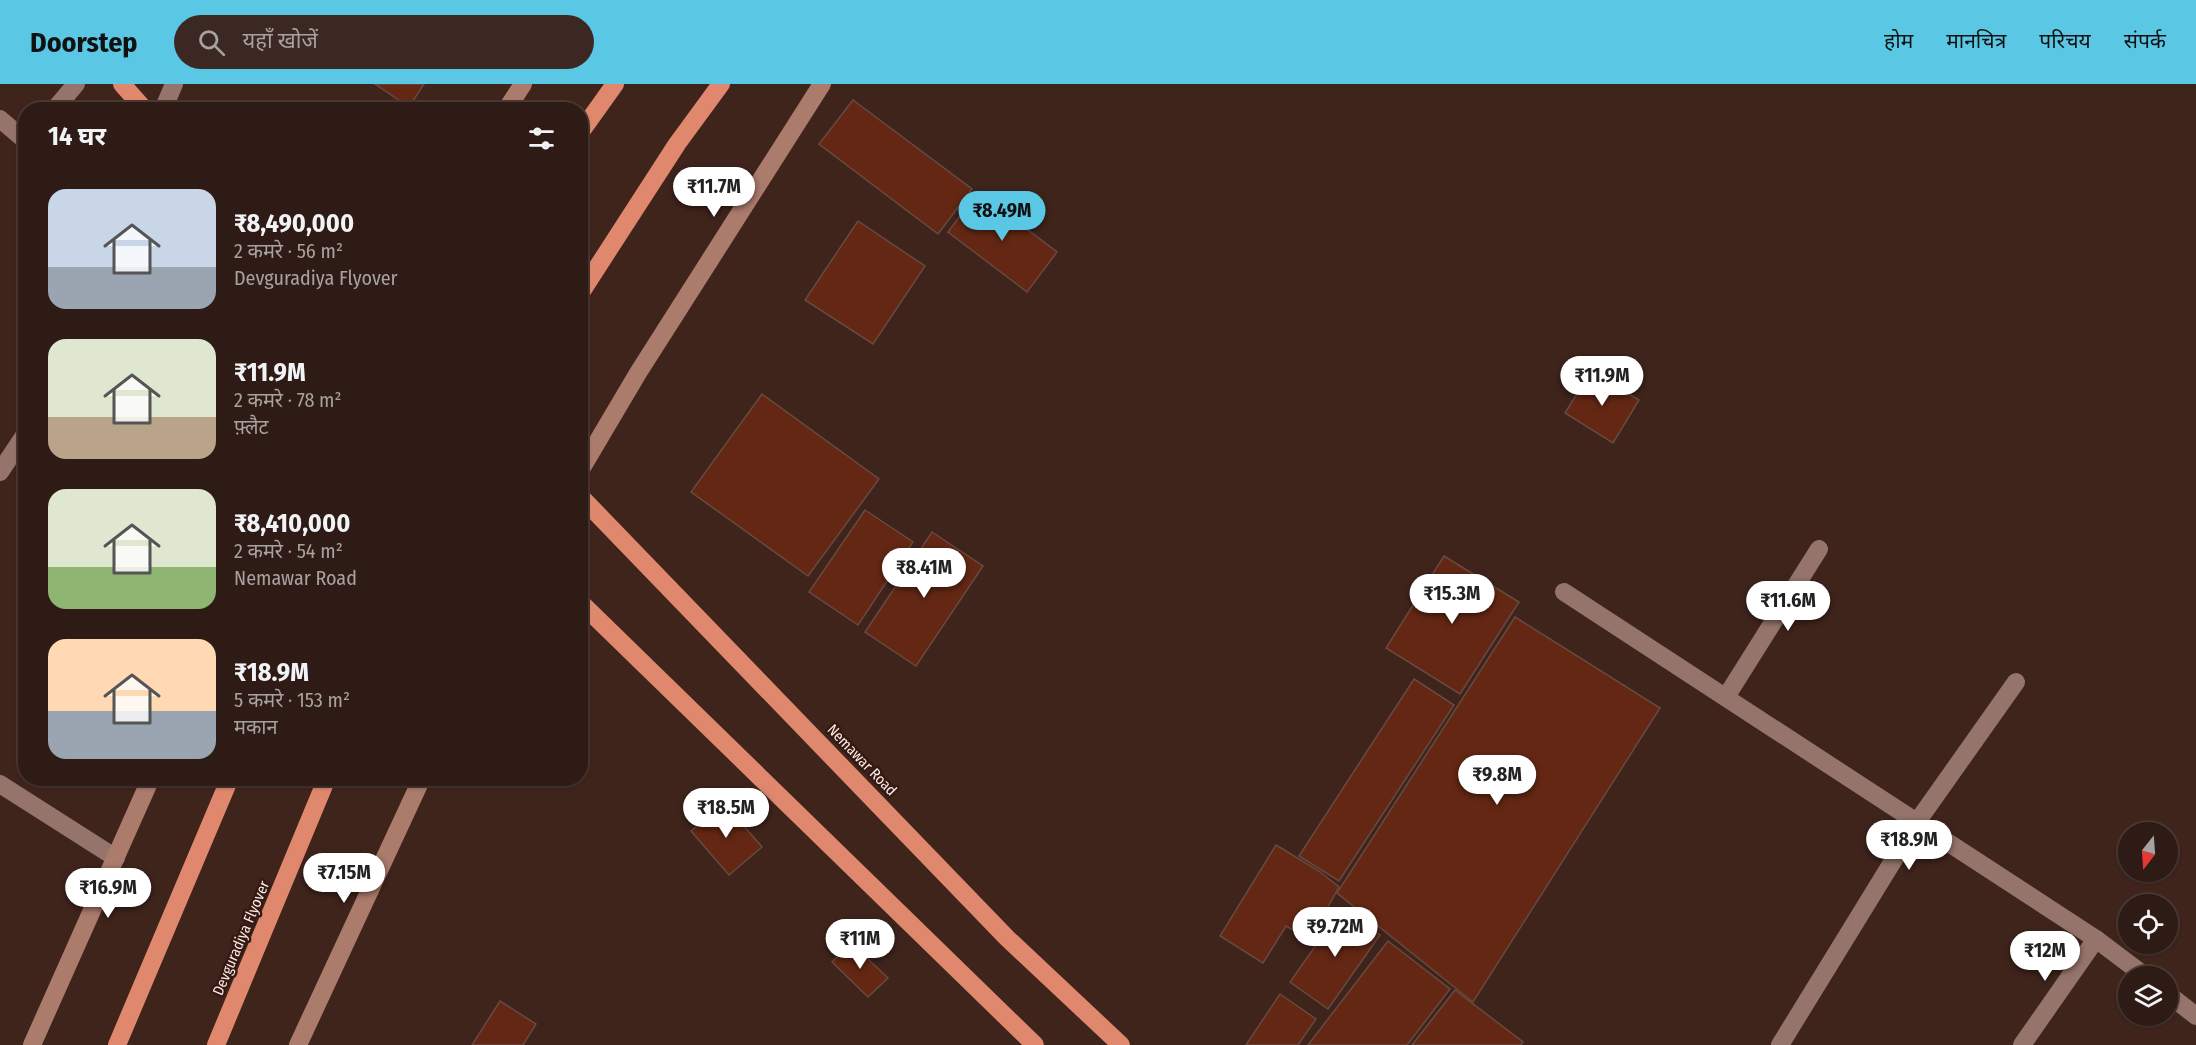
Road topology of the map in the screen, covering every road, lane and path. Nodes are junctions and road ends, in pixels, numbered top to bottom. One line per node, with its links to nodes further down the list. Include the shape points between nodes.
1 (76, 84): 8 (street)
2 (122, 84): 9 (highway)
3 (174, 84): 10 (street)
4 (523, 84): 11 (street)
5 (615, 84): 13 (highway)
6 (721, 84): 15 (highway, via 676,144)
7 (822, 84): 17 (street)
8 (61, 102)
9 (138, 102)
10 (166, 102)
11 (511, 102)
12 (0, 119): 14 (street)
13 (588, 122)
14 (18, 134)
15 (588, 282)
16 (18, 444): 18 (street)
17 (588, 457)
18 (0, 472)
19 (588, 504): 41 (highway, Nemawar Road, via 1007,938)
20 (1819, 549): 24 (street)
21 (1564, 592): 24 (street)
22 (588, 610): 40 (highway)
23 (2016, 682): 30 (street)
24 (1726, 697): 30 (street)
25 (0, 784): 31 (street)
26 (148, 786): 31 (street)
27 (227, 786): 37 (highway)
28 (324, 786): 38 (highway, Devguradiya Flyover)
29 (418, 786): 39 (street)
30 (1917, 822): 32 (street); 42 (street)
31 (117, 858): 36 (street)
32 (2096, 939): 33 (street); 43 (street)
33 (2132, 966)
34 (2178, 1002): 35 (street)
35 (2196, 1016)
36 (32, 1045)
37 (117, 1045)
38 (216, 1045)
39 (298, 1045)
40 (1035, 1045)
41 (1121, 1045)
42 (1780, 1045)
43 (2022, 1045)

